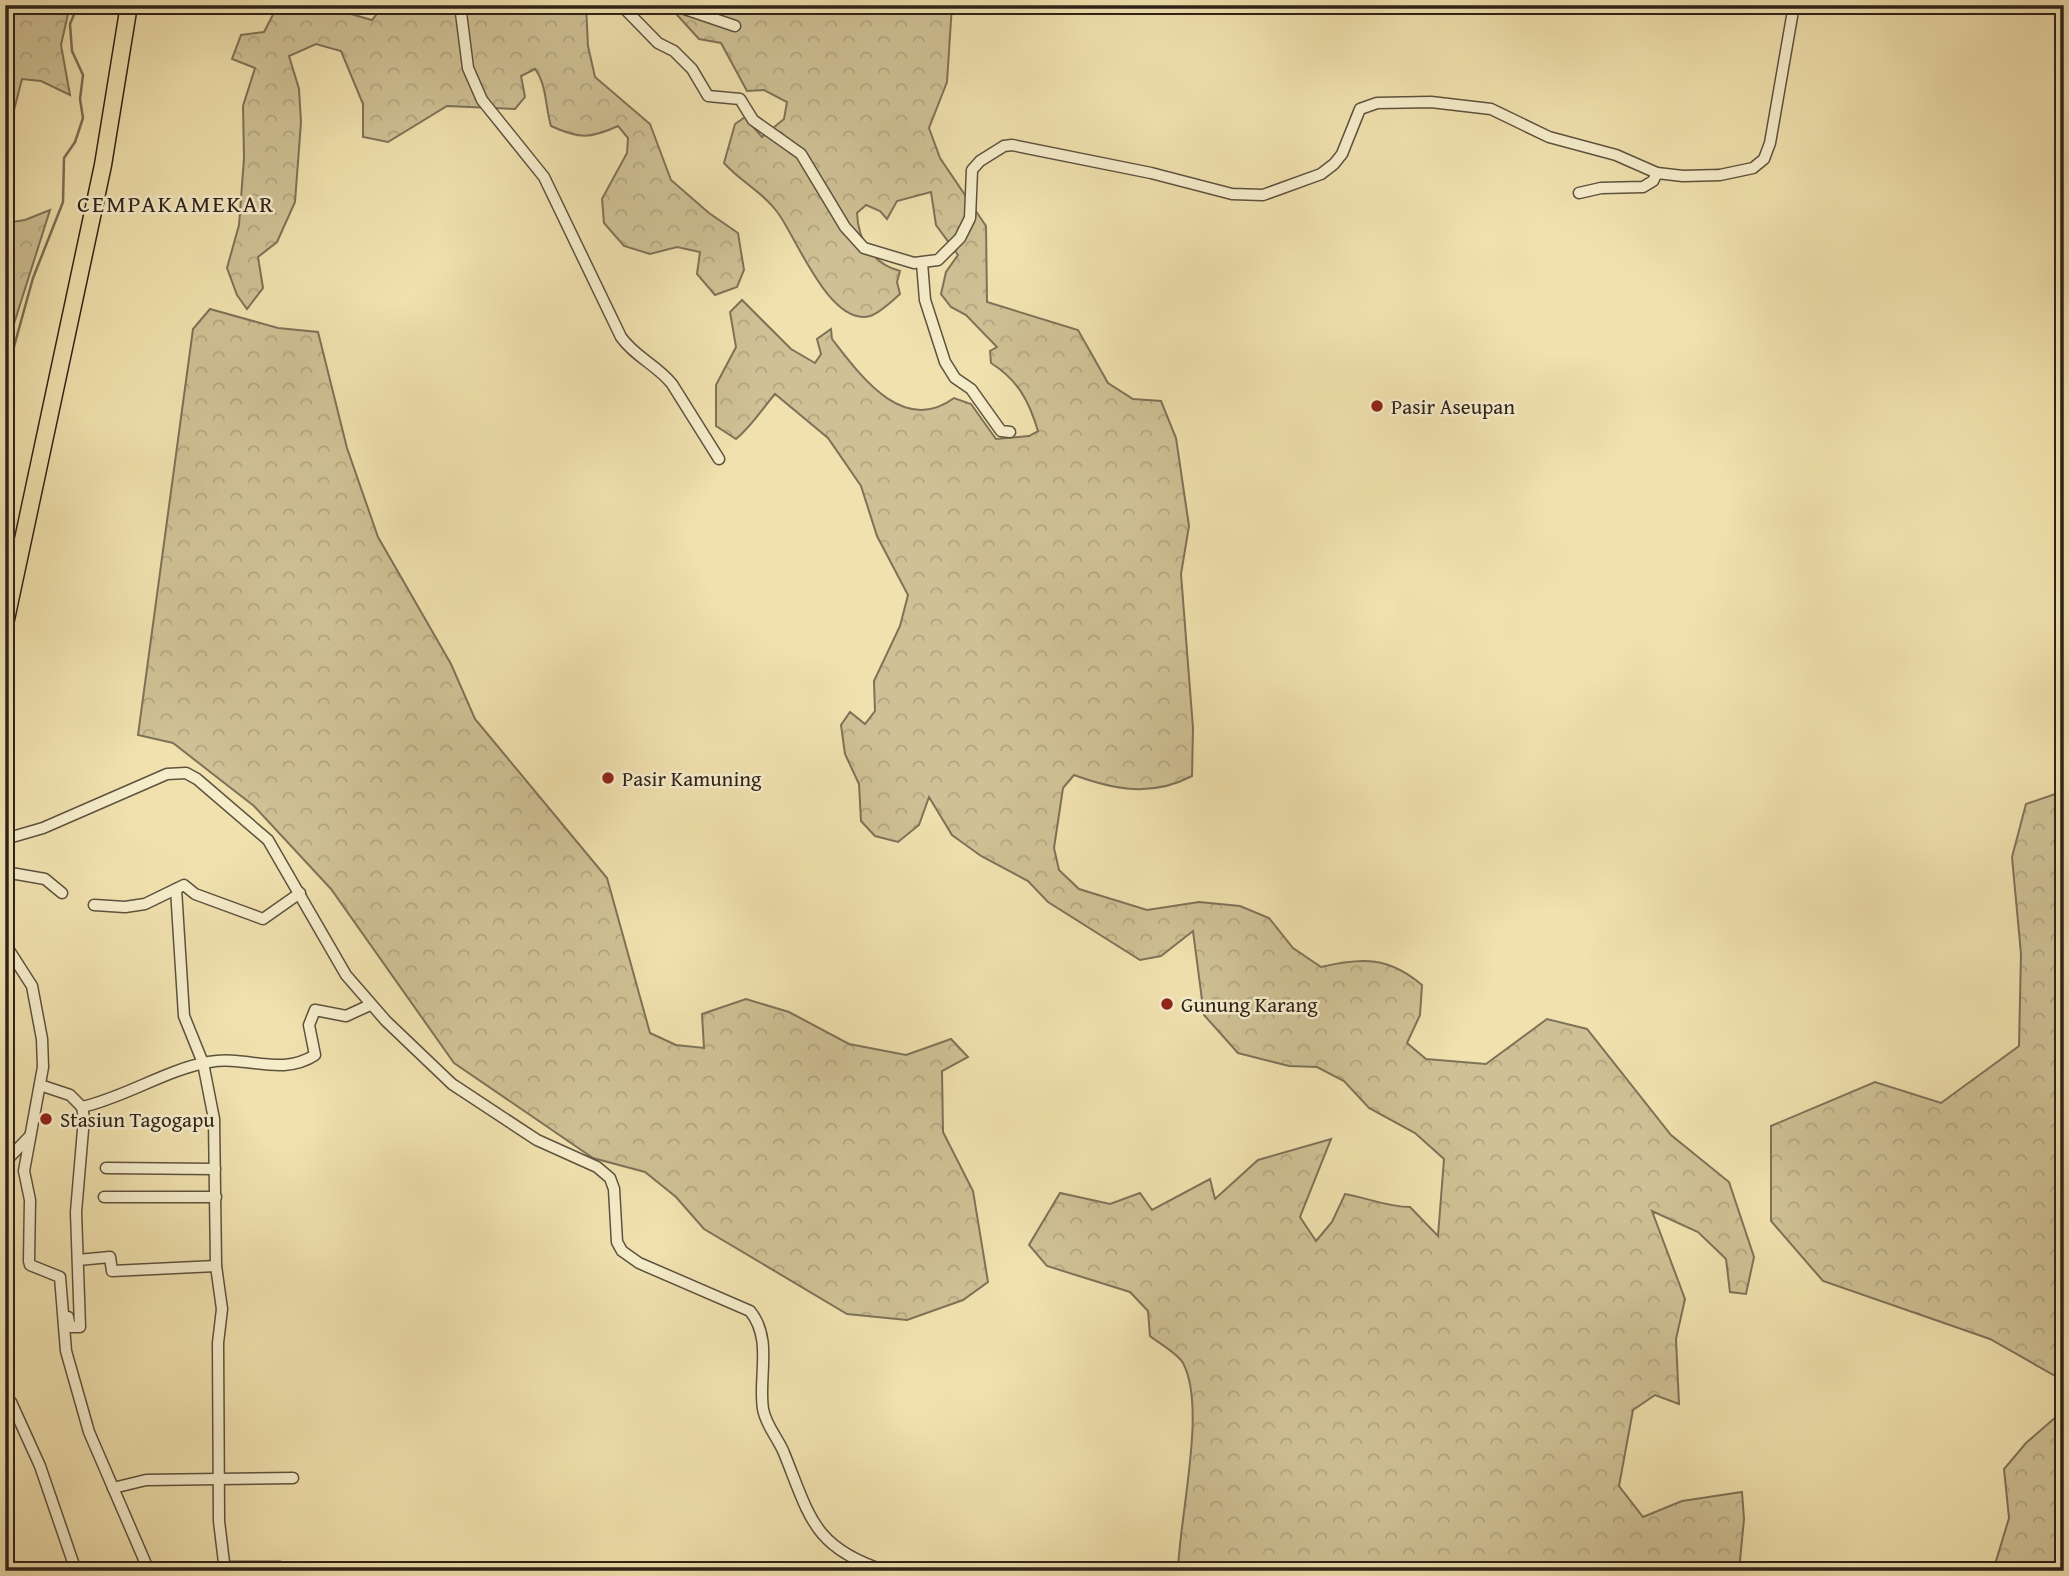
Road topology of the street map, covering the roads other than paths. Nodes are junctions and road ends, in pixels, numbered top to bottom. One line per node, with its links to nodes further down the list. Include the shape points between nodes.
1 (129, 5): 12 (highway, via 103,165)
2 (460, 5): 11 (street, via 468,68 482,100 544,177 629,350 664,374)
3 (621, 5): 9 (street, via 692,69 708,96 740,99 753,120 801,154 845,227 864,248)
4 (645, 5): 6 (street, via 682,8)
5 (1794, 5): 7 (street, via 1764,159 1753,168 1720,175)
6 (735, 26)
7 (1657, 173): 8 (street, via 1643,187); 9 (street, via 1616,155 1549,137 1504,113 1431,102 1377,103 1360,109 1334,164 1321,174 1263,195 1232,194 1012,145 972,170 970,218 961,238 947,255)
8 (1578, 193)
9 (922, 264): 10 (street, via 925,300 945,362 1001,431)
10 (1010, 432)
11 (719, 459)
12 (5, 624)
13 (5, 839): 17 (street, via 43,828 167,774 186,773 268,840)
14 (5, 872): 16 (street, via 45,879)
15 (176, 889): 17 (street, via 184,886 263,919); 18 (street, via 133,906); 21 (street, via 184,1016)
16 (62, 893)
17 (300, 893): 20 (street, via 346,975)
18 (94, 905)
19 (5, 944): 22 (street, via 35,994 42,1039)
20 (370, 1005): 21 (street, via 346,1016 315,1010 309,1025 315,1055 307,1060 283,1066 225,1060); 43 (street, via 452,1084 537,1140 597,1167 610,1178 616,1237 630,1257 750,1311 763,1339 764,1411 817,1529 843,1553)
21 (203, 1063): 23 (street); 27 (street, via 214,1119)
22 (40, 1085): 23 (street, via 70,1095); 24 (street)
23 (82, 1107): 30 (street)
24 (30, 1136): 25 (street); 32 (street, via 24,1171 30,1200 29,1261 60,1277)
25 (5, 1163)
26 (106, 1168): 27 (street)
27 (215, 1169): 29 (street)
28 (104, 1197): 29 (street)
29 (216, 1197): 31 (street)
30 (78, 1259): 31 (street, via 110,1257 112,1271); 32 (street, via 79,1328 70,1327)
31 (216, 1266): 34 (street, via 222,1309 218,1343)
32 (63, 1294): 36 (street, via 66,1351 89,1432)
33 (10, 1402): 41 (street, via 40,1466)
34 (220, 1477): 35 (street); 36 (street, via 146,1480); 39 (street, via 219,1540)
35 (293, 1478)
36 (113, 1488): 42 (street)
37 (5, 1559): 40 (highway)
38 (280, 1567): 39 (street)
39 (225, 1569)
40 (8, 1571)
41 (76, 1571)
42 (149, 1571)
43 (886, 1571)

